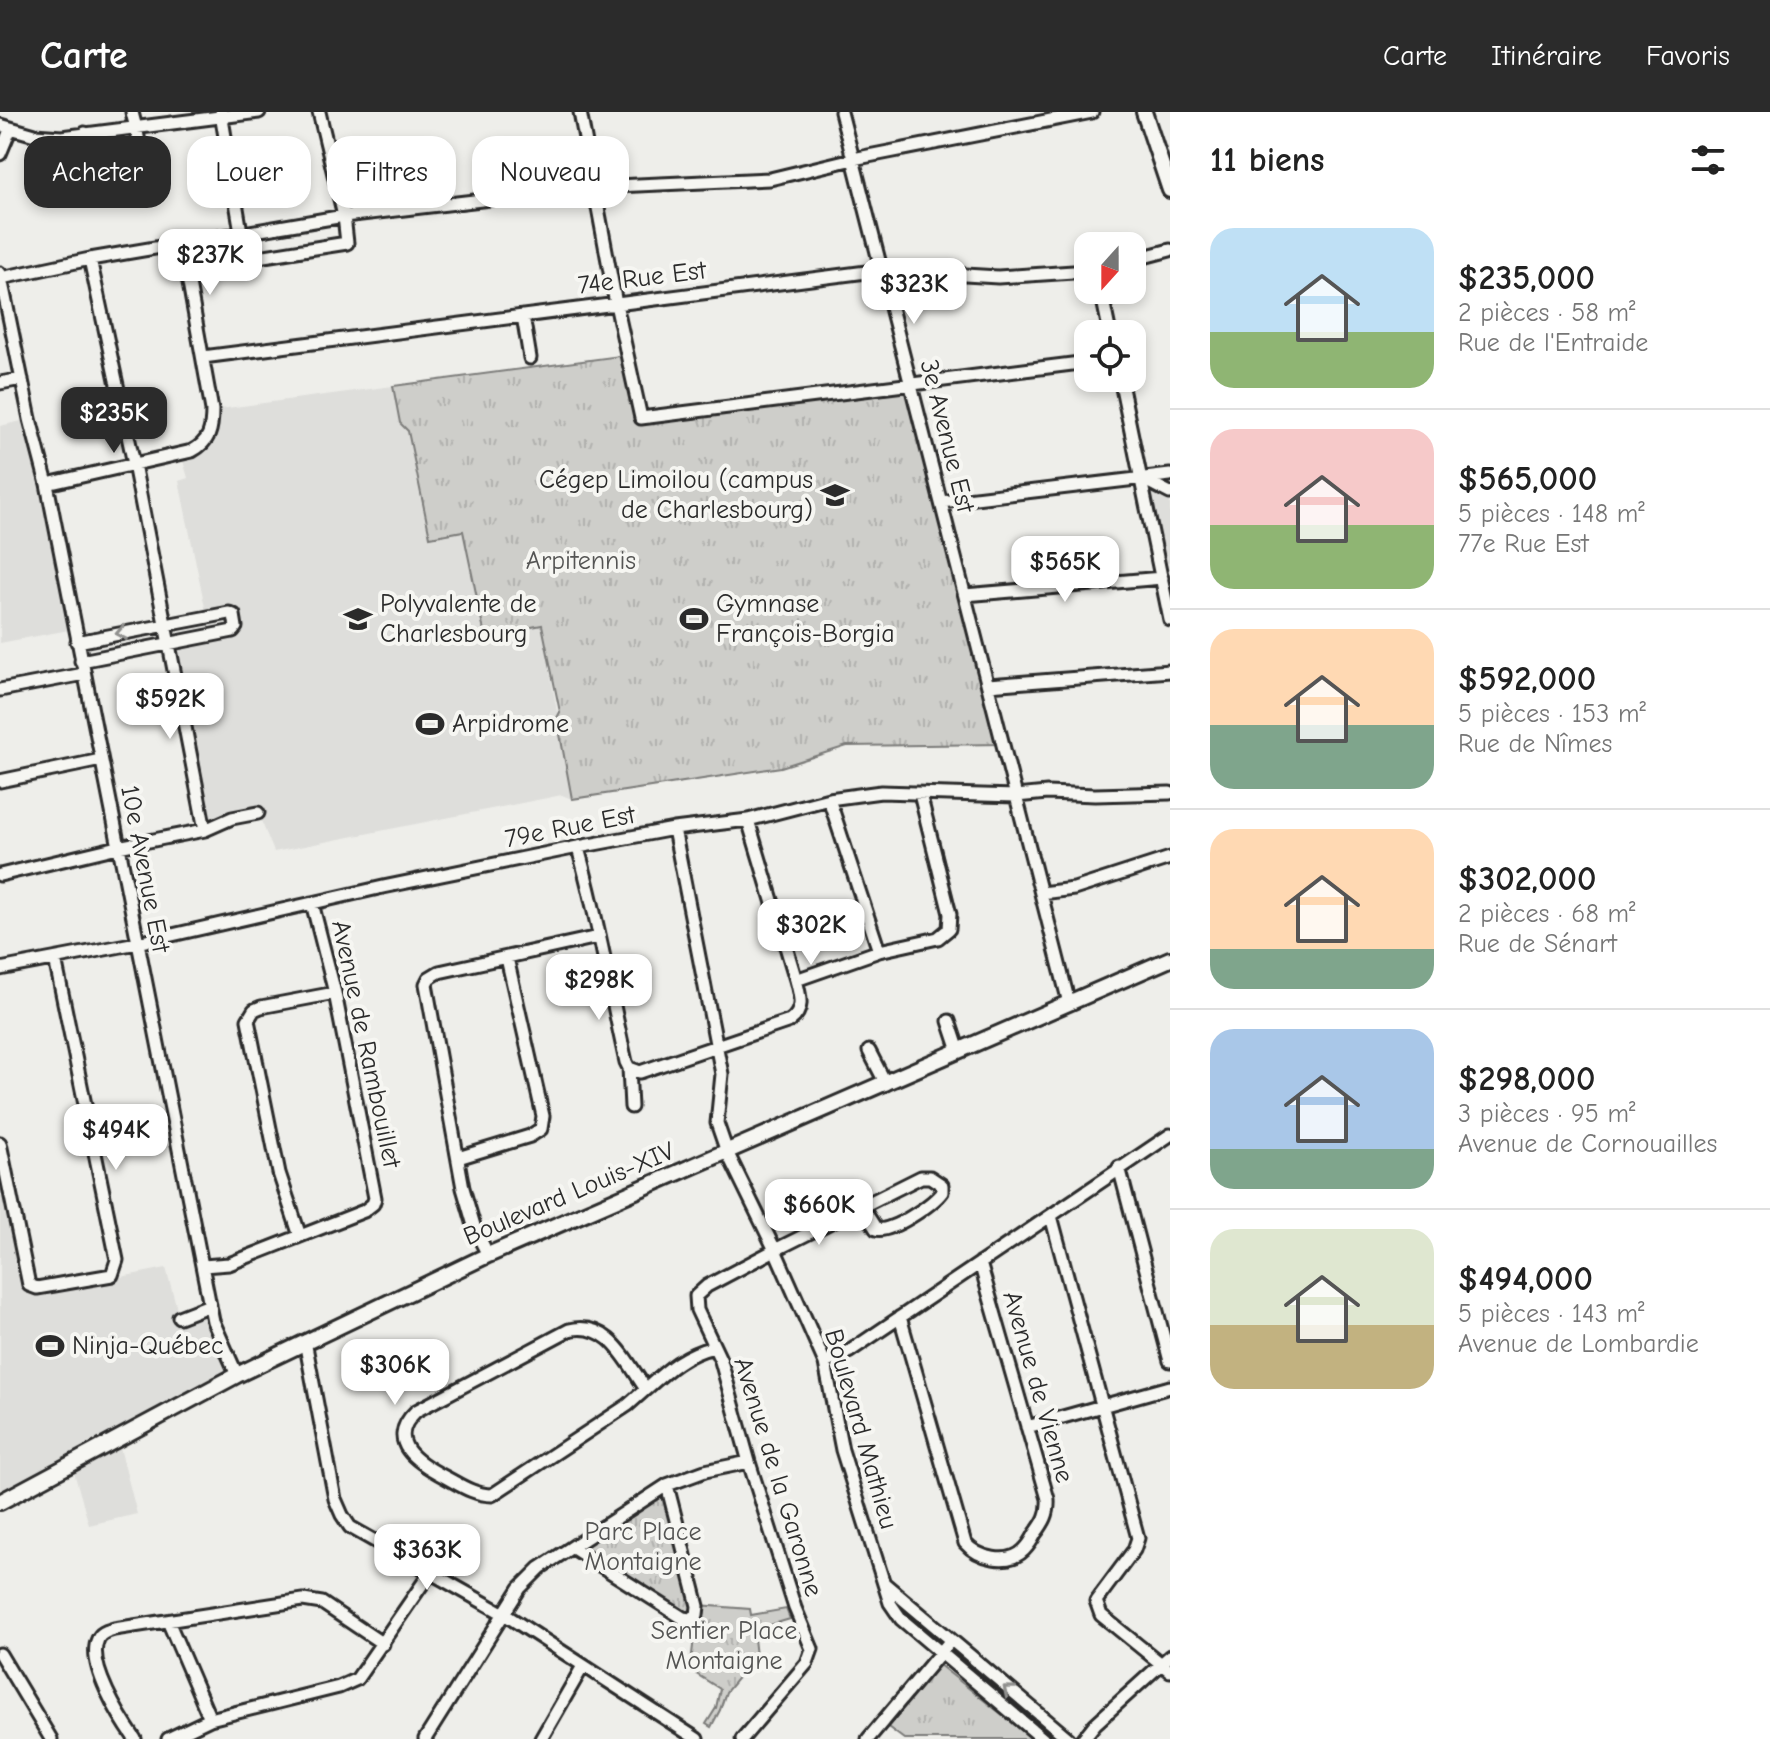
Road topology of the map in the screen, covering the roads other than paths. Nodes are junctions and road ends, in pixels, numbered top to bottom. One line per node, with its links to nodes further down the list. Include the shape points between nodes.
1 (132, 112): 10 (street)
2 (259, 112): 8 (street)
3 (319, 112): 20 (street)
4 (580, 112): 12 (street)
5 (841, 112): 14 (street, 3e Avenue Est)
6 (1092, 112): 14 (street)
7 (1144, 112): 15 (main road)
8 (221, 114): 10 (street); 21 (street)
9 (5, 127): 11 (street, via 35,135); 13 (street)
10 (136, 128): 11 (street); 11 (street, via 136,161 99,167 90,164)
11 (85, 133)
12 (584, 136)
13 (0, 154)
14 (853, 159): 16 (street, via 770,179); 27 (street, 3e Avenue Est)
15 (1166, 164): 17 (main road)
16 (629, 185)
17 (1170, 190)
18 (472, 201): 20 (street)
19 (598, 208): 30 (street)
20 (344, 216): 21 (street); 26 (street, via 347,243)
21 (241, 232): 22 (street)
22 (182, 245): 25 (street); 26 (street)
23 (1170, 250): 24 (street)
24 (1146, 256)
25 (90, 259): 29 (street); 39 (street)
26 (188, 268): 32 (street)
27 (882, 270): 28 (street, 74e Rue Est, via 998,277); 30 (street, 74e Rue Est); 37 (street, 3e Avenue Est)
28 (1074, 272)
29 (0, 276): 35 (street, 10e Avenue Est)
30 (616, 304): 31 (street, 74e Rue Est); 37 (street, via 641,418)
31 (523, 316): 32 (street, 74e Rue Est); 33 (street)
32 (203, 357): 39 (street, via 212,410 212,429 204,444)
33 (530, 358)
34 (1074, 364): 37 (street)
35 (22, 379): 36 (street); 42 (street, 10e Avenue Est)
36 (0, 383)
37 (911, 384): 44 (street, 3e Avenue Est)
38 (1123, 392): 41 (street)
39 (134, 464): 42 (street); 48 (street)
40 (1170, 475): 41 (street)
41 (1142, 478): 43 (street); 44 (street); 45 (street)
42 (47, 484): 49 (street, 10e Avenue Est)
43 (1170, 493)
44 (941, 502): 46 (street, 3e Avenue Est)
45 (1162, 578): 46 (street); 47 (street)
46 (965, 595): 54 (street, 3e Avenue Est)
47 (1170, 620)
48 (166, 625): 49 (street, one-way to 49); 50 (street); 50 (street, via 229,613 236,622 233,631)
49 (77, 642): 51 (street, 10e Avenue Est)
50 (169, 644): 51 (street); 65 (street)
51 (81, 661): 53 (street, 10e Avenue Est)
52 (1170, 671): 54 (street)
53 (84, 674): 55 (street); 56 (street, 10e Avenue Est)
54 (988, 685): 60 (street, 3e Avenue Est)
55 (0, 690)
56 (101, 760): 57 (street); 66 (street, 10e Avenue Est)
57 (0, 781)
58 (1170, 793): 60 (street, 79e Rue Est)
59 (920, 794): 60 (street, 79e Rue Est); 61 (street, 79e Rue Est, via 881,792); 74 (street, via 952,922 938,938)
60 (1016, 796): 70 (street, 3e Avenue Est)
61 (829, 799): 63 (street, 79e Rue Est); 74 (street)
62 (258, 813): 65 (street)
63 (748, 820): 64 (street, 79e Rue Est); 79 (street)
64 (674, 829): 67 (street, 79e Rue Est); 83 (street, Boulevard Mathieu)
65 (205, 830): 66 (street)
66 (118, 847): 69 (street); 73 (street, 10e Avenue Est)
67 (578, 848): 71 (street, 79e Rue Est); 72 (street)
68 (1170, 858): 70 (street, via 1074,889)
69 (0, 875)
70 (1041, 893): 81 (street, 3e Avenue Est)
71 (312, 903): 73 (street, 79e Rue Est); 80 (street, Avenue de Rambouillet)
72 (598, 937): 75 (street); 86 (street)
73 (137, 943): 76 (street, 79e Rue Est); 100 (street, 10e Avenue Est)
74 (879, 951): 79 (street)
75 (507, 958): 92 (street, via 543,1116 541,1129); 92 (street, via 439,972 426,984)
76 (55, 959): 78 (street, 79e Rue Est); 90 (street, via 117,1260 112,1275 29,1285)
77 (1170, 959): 81 (main road, Boulevard Louis-XIV)
78 (0, 969)
79 (796, 980): 83 (street, via 801,998 797,1016)
80 (335, 993): 96 (street, Avenue de Rambouillet, via 375,1198 364,1211); 96 (street, via 261,1007 248,1020 279,1173)
81 (1069, 1003): 85 (main road, Boulevard Louis-XIV)
82 (949, 1021): 85 (street)
83 (717, 1047): 86 (street, via 647,1071); 91 (street, Boulevard Mathieu, via 722,1074 717,1123)
84 (869, 1051): 87 (street)
85 (959, 1051): 87 (main road, Boulevard Louis-XIV)
86 (629, 1068): 88 (street)
87 (886, 1084): 91 (main road, Boulevard Louis-XIV)
88 (631, 1107)
89 (1170, 1135): 93 (street)
90 (0, 1143)
91 (727, 1152): 97 (street, Boulevard Mathieu); 98 (main road, Boulevard Louis-XIV)
92 (458, 1158): 98 (street, via 475,1229)
93 (1119, 1167): 95 (street); 106 (street)
94 (862, 1207): 94 (street, via 921,1177 942,1185 936,1199 887,1231 876,1229); 97 (street)
95 (1051, 1216): 99 (street); 111 (street)
96 (300, 1236): 100 (street, Avenue de Rambouillet, via 229,1264)
97 (775, 1250): 105 (street, Avenue de la Garonne, via 696,1296); 107 (street, Boulevard Mathieu)
98 (488, 1255): 104 (main road, Boulevard Louis-XIV)
99 (980, 1263): 103 (street); 112 (street, Avenue de Vienne)
100 (203, 1266): 101 (street, 10e Avenue Est)
101 (210, 1305): 102 (street); 108 (street, 10e Avenue Est)
102 (179, 1317)
103 (900, 1317): 107 (street); 112 (street, Avenue de Vienne, via 961,1533 970,1549 995,1559 1023,1551 1046,1520 1048,1499)
104 (305, 1341): 108 (main road, Boulevard Louis-XIV); 117 (street, via 330,1478 342,1515 359,1533)
105 (714, 1347): 110 (street, via 694,1351); 113 (street, Avenue de la Garonne)
106 (1170, 1361)
107 (825, 1363): 118 (street, Boulevard Mathieu, via 842,1450)
108 (237, 1375): 115 (main road, Boulevard Louis-XIV)
109 (1170, 1387): 111 (street)
110 (646, 1389): 110 (street, via 613,1342 582,1327 416,1411 405,1423 403,1437 423,1465 473,1492 492,1495)
111 (1103, 1407): 112 (street); 125 (street, via 1138,1538 1096,1601 1101,1615)
112 (1027, 1427)
113 (749, 1462): 114 (street); 134 (street, Avenue de la Garonne, via 812,1649 807,1663)
114 (667, 1485): 116 (street); 116 (street, via 697,1615 683,1618)
115 (0, 1502)
116 (573, 1548): 119 (street, via 540,1568)
117 (430, 1573): 119 (street); 122 (street)
118 (885, 1583): 121 (street); 123 (street, Boulevard Mathieu, via 901,1619)
119 (504, 1614): 126 (street); 131 (street)
120 (168, 1621): 122 (street, via 303,1600 322,1603); 127 (street); 129 (street, via 114,1629 98,1640 106,1691)
121 (951, 1640): 123 (street); 137 (street, one-way to 121)
122 (383, 1644): 127 (street, via 364,1672 349,1683)
123 (940, 1653): 135 (street); 136 (street, Boulevard Mathieu)
124 (0, 1654): 128 (street)
125 (1167, 1664): 138 (street)
126 (583, 1666): 132 (street); 133 (street)
127 (210, 1719): 130 (street)
128 (51, 1739)
129 (135, 1739)
130 (168, 1739)
131 (425, 1739)
132 (541, 1739)
133 (697, 1739)
134 (742, 1739)
135 (868, 1739)
136 (1043, 1739)
137 (1069, 1739)
138 (1083, 1739)

